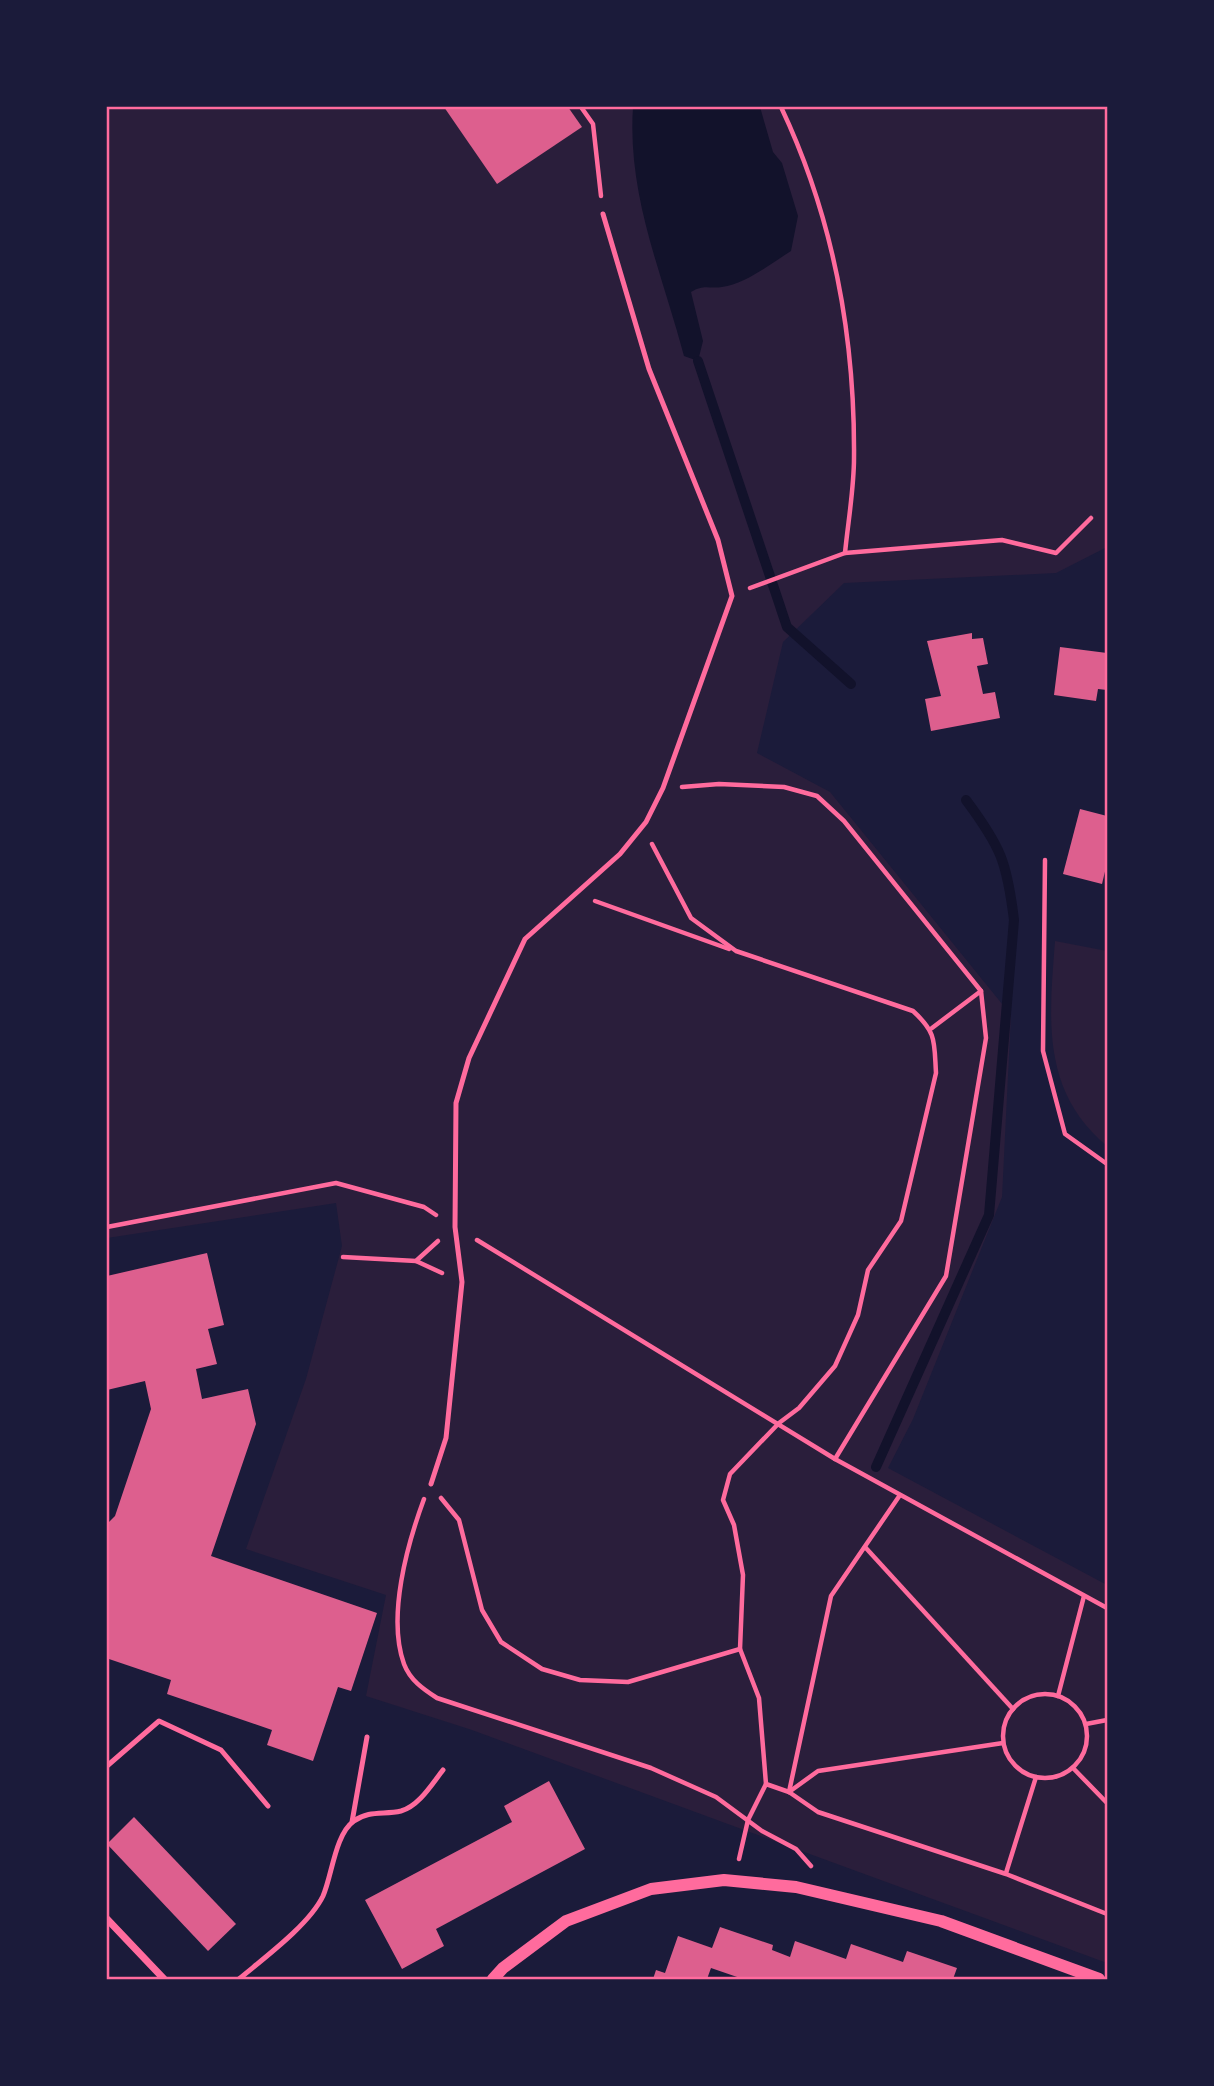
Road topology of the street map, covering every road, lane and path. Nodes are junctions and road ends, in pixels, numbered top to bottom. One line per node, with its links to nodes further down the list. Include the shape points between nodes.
1 (581, 107): 3 (path, via 593,124)
2 (780, 107): 5 (path, via 801,149 830,239 851,350 854,461)
3 (603, 214): 7 (lane, via 649,369 718,540 732,596)
4 (1091, 518): 5 (path, via 1056,553 1002,540)
5 (845, 553): 6 (path)
6 (752, 587)
7 (663, 788): 8 (lane); 12 (path, via 771,786 817,796 852,832)
8 (646, 822): 10 (lane, via 620,854); 11 (path, via 657,856 691,918)
9 (1045, 860): 14 (path, via 1043,1051 1065,1134)
10 (576, 894): 11 (path); 15 (lane, via 525,939 469,1058 456,1103)
11 (736, 951): 13 (path, via 913,1011)
12 (981, 991): 13 (path); 18 (path, via 986,1038 946,1276)
13 (932, 1028): 17 (path, via 936,1073 901,1221 868,1270 858,1315 835,1366 799,1408)
14 (1107, 1164)
15 (455, 1227): 16 (path, via 416,1261); 19 (lane, via 462,1282 446,1438)
16 (343, 1257)
17 (779, 1423): 18 (path); 24 (path, via 730,1474 723,1500 734,1525 743,1575)
18 (835, 1459): 20 (path)
19 (430, 1485): 24 (path, via 459,1520 482,1610 501,1642 542,1669 580,1681 628,1682); 39 (path, via 400,1589 397,1634 404,1665 417,1685 437,1698 651,1768 716,1797)
20 (900, 1495): 21 (path); 22 (path)
21 (865, 1547): 26 (path); 36 (path, via 831,1595)
22 (1084, 1596): 23 (path); 25 (path)
23 (1107, 1608)
24 (740, 1649): 35 (path, via 759,1698)
25 (1058, 1696): 26 (path, via 1033,1695); 28 (path, via 1070,1702)
26 (1013, 1709): 30 (path)
27 (1107, 1720): 28 (path)
28 (1086, 1724): 32 (path, via 1086,1748)
29 (367, 1737): 40 (lane)
30 (1003, 1743): 34 (path, via 1014,1765); 36 (path, via 818,1770)
31 (107, 1766): 38 (lane, via 159,1721 221,1750)
32 (1073, 1768): 34 (path, via 1062,1775); 37 (path)
33 (443, 1770): 40 (lane, via 423,1796 402,1811 375,1812)
34 (1036, 1777): 41 (path)
35 (766, 1784): 36 (path); 39 (path)
36 (789, 1792): 41 (path, via 818,1812)
37 (1107, 1803)
38 (268, 1806)
39 (748, 1820): 42 (path); 43 (path, via 796,1849)
40 (352, 1822): 47 (lane, via 338,1847 323,1897 288,1938)
41 (1006, 1874): 44 (path)
42 (734, 1881): 43 (street); 48 (street, via 651,1889 566,1921)
43 (838, 1896): 49 (street, via 941,1922)
44 (1107, 1914)
45 (107, 1919): 46 (street)
46 (164, 1979)
47 (239, 1979)
48 (493, 1979)
49 (1099, 1979)

